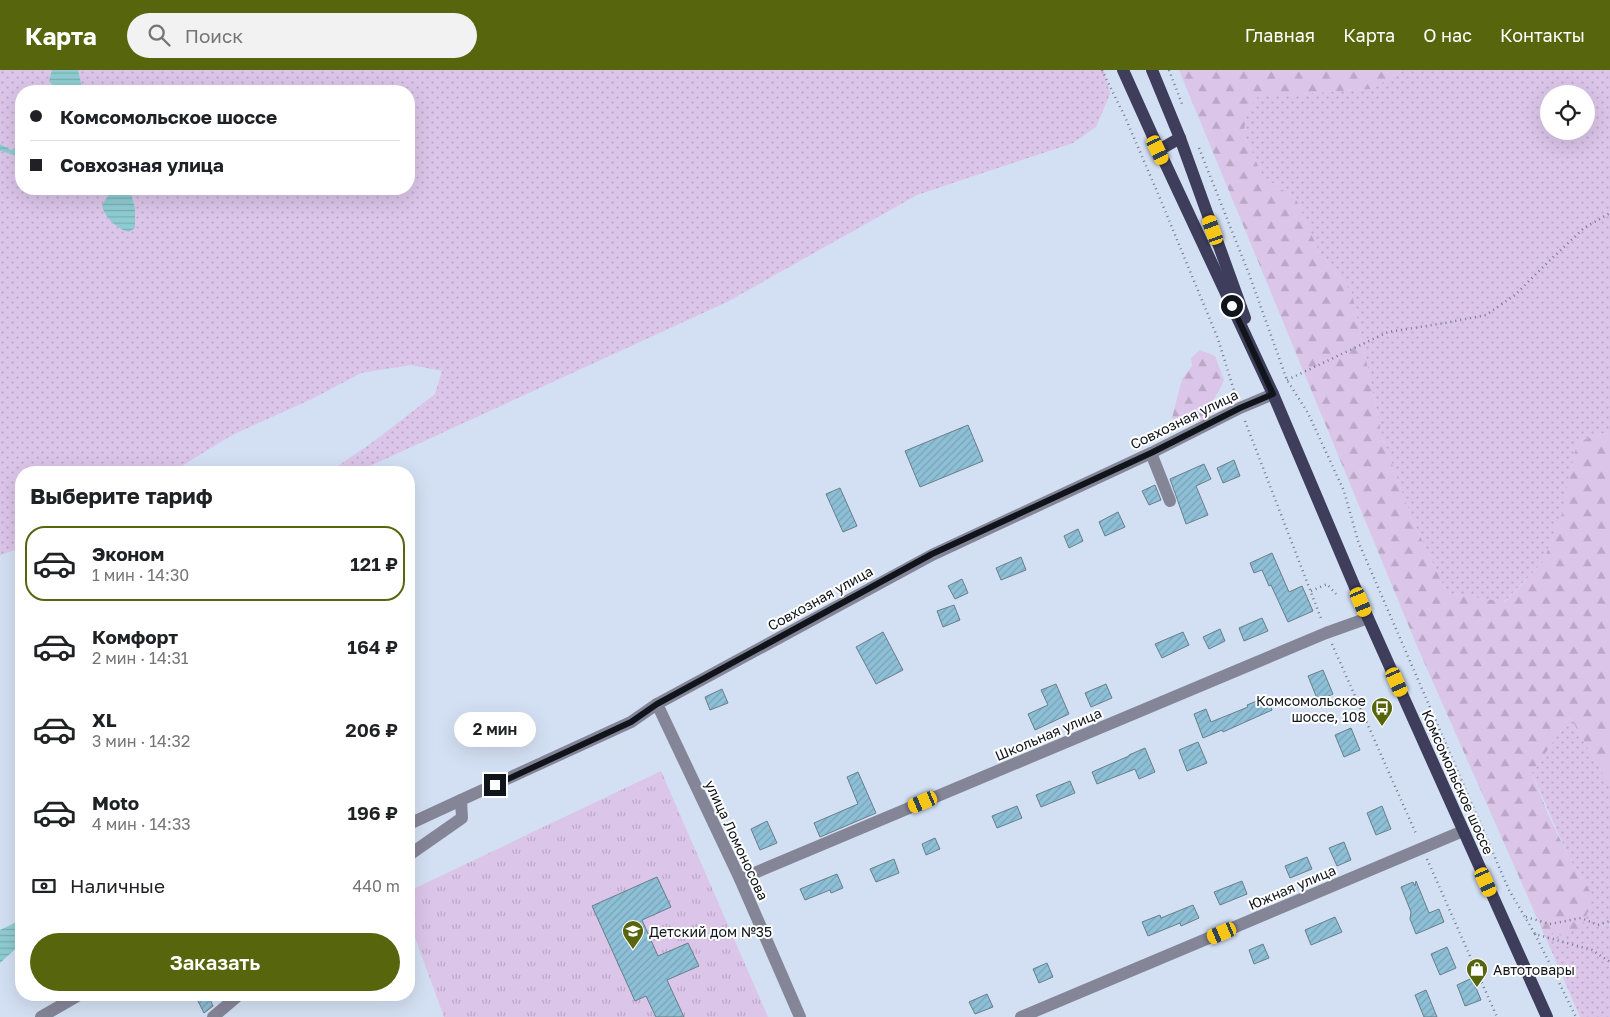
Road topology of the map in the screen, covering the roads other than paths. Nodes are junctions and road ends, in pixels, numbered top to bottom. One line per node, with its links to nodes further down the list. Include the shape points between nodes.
1 (1123, 70): 4 (main road, Комсомольское шоссе)
2 (1152, 70): 3 (main road, Комсомольское шоссе)
3 (1180, 138): 4 (main road); 5 (main road, Комсомольское шоссе)
4 (1158, 150): 5 (main road, Комсомольское шоссе)
5 (1273, 394): 6 (street, Совхозная улица); 8 (main road, Комсомольское шоссе)
6 (1151, 453): 7 (street); 9 (street, Совхозная улица, via 932,554)
7 (1170, 501)
8 (1368, 618): 12 (main road, Комсомольское шоссе); 14 (street, Школьная улица)
9 (657, 704): 10 (street, Совхозная улица, via 631,722); 14 (street, улица Ломоносова)
10 (461, 800): 11 (street, Совхозная улица); 13 (street, via 462,818)
11 (415, 821)
12 (1463, 831): 20 (street, Южная улица); 21 (main road, Комсомольское шоссе)
13 (415, 852)
14 (740, 879): 19 (street, улица Ломоносова)
15 (68, 1001): 17 (street)
16 (232, 1001): 18 (street)
17 (40, 1017)
18 (212, 1017)
19 (800, 1017)
20 (1021, 1017)
21 (1547, 1017)

